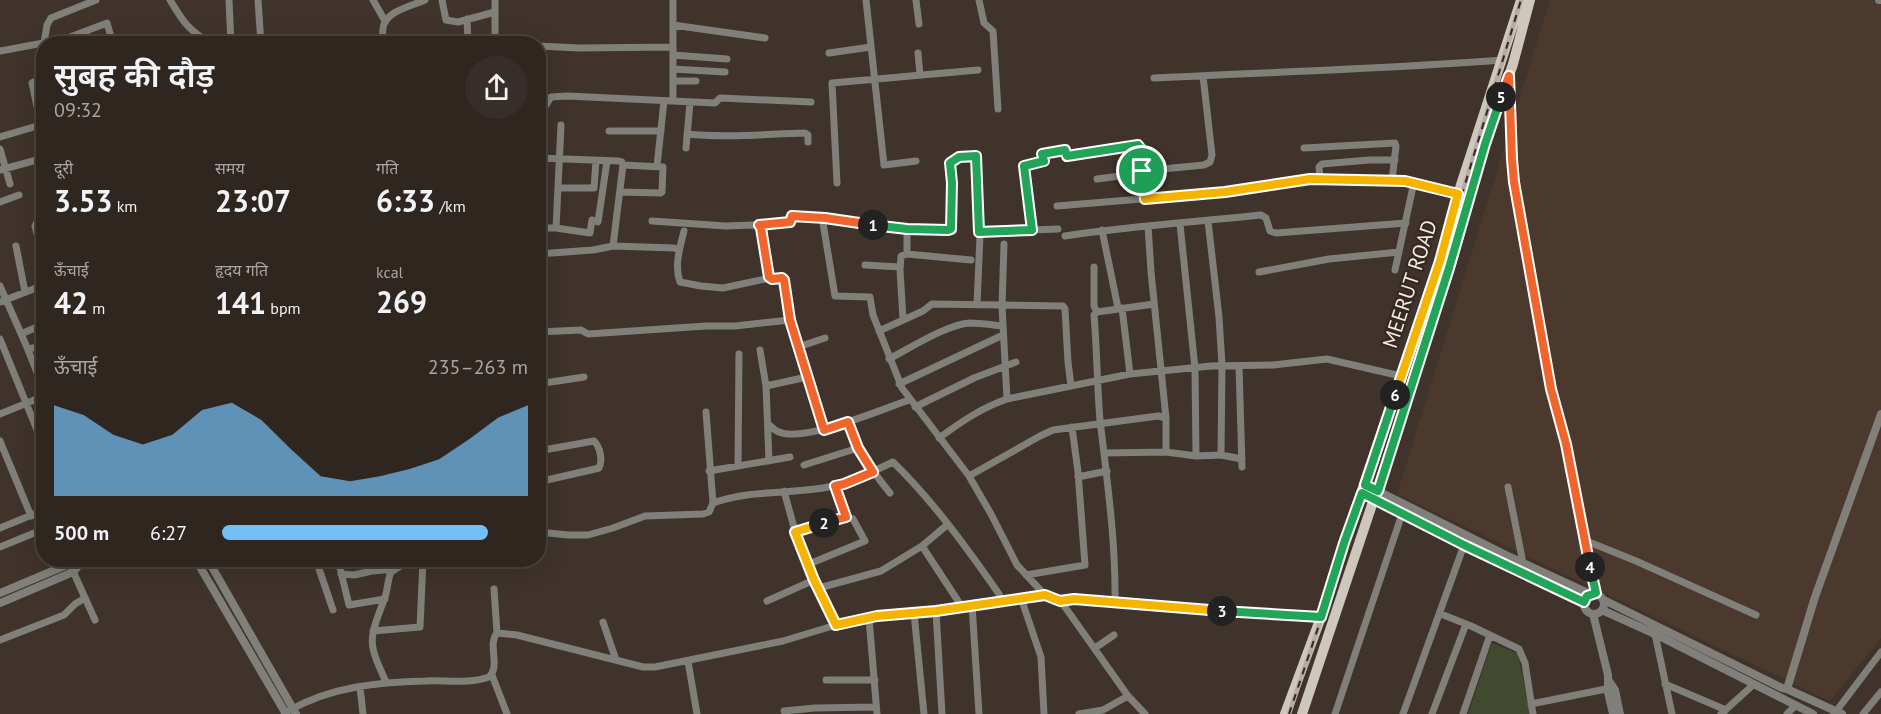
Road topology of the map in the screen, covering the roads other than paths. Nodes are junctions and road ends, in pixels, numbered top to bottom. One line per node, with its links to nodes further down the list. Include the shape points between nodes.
1 (96, 0): 21 (street, via 51,18)
2 (170, 0): 25 (street, via 187,27)
3 (229, 0): 26 (street)
4 (258, 0): 27 (street)
5 (373, 0): 17 (street)
6 (425, 0): 17 (street)
7 (442, 0): 16 (street, via 446,20)
8 (495, 0): 15 (street)
9 (673, 0): 19 (street)
10 (866, 0): 35 (street)
11 (916, 0): 18 (street)
12 (979, 0): 61 (street, via 984,23 993,31)
13 (1521, 0): 42 (main road, MEERUT ROAD)
14 (1530, 0): 49 (main road, MEERUT ROAD)
15 (495, 12): 16 (street); 30 (street)
16 (468, 19): 29 (street)
17 (385, 21): 28 (street)
18 (919, 24)
19 (673, 25): 31 (street); 34 (street)
20 (85, 32): 22 (street); 23 (street); 24 (street, via 107,23)
21 (45, 36)
22 (78, 36)
23 (87, 36)
24 (111, 36)
25 (199, 36)
26 (231, 36)
27 (260, 36)
28 (383, 36)
29 (468, 36)
30 (495, 36)
31 (765, 38)
32 (36, 44): 36 (street)
33 (546, 46): 34 (street)
34 (673, 47): 39 (street)
35 (871, 47): 37 (street); 50 (street)
36 (0, 51)
37 (828, 53)
38 (918, 53): 47 (street)
39 (673, 55): 40 (street); 43 (street)
40 (705, 58): 41 (street); 45 (street)
41 (727, 59)
42 (1502, 60): 48 (street); 93 (main road, MEERUT ROAD)
43 (673, 69): 45 (street); 53 (street)
44 (978, 70): 47 (street)
45 (704, 71): 46 (street)
46 (725, 72)
47 (920, 75): 50 (street)
48 (1203, 76): 51 (street); 82 (street, via 1210,162)
49 (1509, 76): 207 (main road, MEERUT ROAD); 219 (street, via 1514,182 1551,389)
50 (874, 78): 78 (street, via 884,165); 89 (street, via 832,83)
51 (1154, 78)
52 (36, 81): 55 (street, via 32,83)
53 (673, 81): 54 (street); 57 (street)
54 (696, 81)
55 (36, 99)
56 (664, 101): 57 (street); 60 (street, via 555,96); 65 (street)
57 (673, 101): 58 (street)
58 (690, 102): 59 (street, via 715,103 722,98); 66 (street)
59 (811, 102)
60 (546, 104)
61 (998, 109)
62 (561, 125): 73 (street)
63 (36, 126): 67 (street)
64 (609, 131): 65 (street)
65 (661, 131): 80 (street)
66 (687, 134): 68 (street, via 748,137 805,133); 69 (street)
67 (0, 137)
68 (808, 142)
69 (686, 148)
70 (1304, 148): 76 (street, via 1392,143 1396,147)
71 (0, 149): 81 (street)
72 (546, 158): 73 (street)
73 (559, 159): 75 (street); 91 (street)
74 (36, 160): 81 (street)
75 (596, 160): 77 (street); 86 (street)
76 (1395, 160): 84 (street, via 1322,164); 85 (street)
77 (608, 161): 79 (street); 88 (street)
78 (916, 161)
79 (623, 165): 80 (street); 92 (street)
80 (657, 166): 92 (street, via 663,167 662,192)
81 (2, 169): 90 (street)
82 (1143, 172): 83 (street); 95 (street); 109 (street, via 1138,145 1067,156 1065,150 1042,154 1044,161 1024,166)
83 (1097, 179)
84 (1320, 179): 85 (street); 95 (street)
85 (1392, 180): 87 (street)
86 (594, 182): 88 (street); 91 (street, via 594,188)
87 (1414, 182): 93 (street); 101 (street)
88 (604, 183): 106 (street, via 598,222 592,220 590,233)
89 (837, 183)
90 (10, 184)
91 (558, 188): 106 (street)
92 (620, 192): 116 (street)
93 (1458, 194): 161 (main road, MEERUT ROAD)
94 (20, 195): 96 (street)
95 (1145, 199): 97 (street)
96 (0, 202)
97 (1057, 206)
98 (822, 217): 103 (street, via 792,216 790,222); 107 (street); 141 (street, via 834,296 870,297)
99 (652, 221): 103 (street)
100 (1208, 221): 101 (street, via 1261,215 1270,231 1276,233); 102 (street); 154 (street)
101 (1406, 223): 118 (street)
102 (1180, 224): 104 (street); 157 (street)
103 (759, 225): 127 (street)
104 (1148, 226): 110 (street); 132 (street)
105 (546, 228): 106 (street)
106 (556, 228)
107 (907, 229): 112 (street, via 951,229 950,163 959,157 976,156); 120 (street)
108 (1058, 229): 109 (street)
109 (1032, 230): 112 (street)
110 (1102, 230): 113 (street); 135 (street)
111 (684, 231): 117 (street)
112 (979, 232): 133 (street)
113 (1065, 236)
114 (1004, 244): 134 (street)
115 (16, 246): 130 (street)
116 (613, 246): 117 (street); 119 (street)
117 (679, 250): 127 (street, via 680,282 723,288)
118 (1400, 252): 125 (street); 126 (street, via 1329,259)
119 (546, 253)
120 (907, 254): 121 (street); 123 (street, via 901,256)
121 (971, 260)
122 (865, 265): 123 (street)
123 (900, 267): 138 (street)
124 (1094, 267): 136 (street)
125 (1395, 270)
126 (1259, 272)
127 (770, 278): 137 (street, via 783,279)
128 (0, 286): 131 (street)
129 (36, 288): 130 (street)
130 (25, 292): 131 (street)
131 (3, 300): 143 (street)
132 (1154, 304): 135 (street); 159 (street)
133 (977, 305): 134 (street); 138 (street, via 932,304)
134 (1002, 306): 139 (street); 168 (street, via 1065,307)
135 (1120, 308): 136 (street); 160 (street)
136 (1097, 312): 164 (street)
137 (790, 320): 142 (street, via 588,334 581,330); 147 (street)
138 (903, 320): 141 (street)
139 (1003, 326): 144 (street); 152 (street, via 964,324)
140 (36, 327): 143 (street)
141 (879, 331): 152 (street)
142 (546, 332)
143 (21, 334): 149 (street)
144 (1003, 335): 155 (street); 166 (street)
145 (0, 339): 172 (street)
146 (825, 339): 147 (street)
147 (798, 347): 163 (street)
148 (36, 348): 149 (street)
149 (28, 349): 158 (street)
150 (760, 350): 167 (street)
151 (739, 354): 195 (street)
152 (889, 359): 166 (street)
153 (1016, 362): 155 (street)
154 (1222, 365): 156 (street); 157 (street); 190 (street)
155 (1006, 366): 169 (street); 173 (street)
156 (1239, 366): 161 (street, via 1327,359); 190 (street, via 1242,463)
157 (1195, 368): 159 (street); 191 (street)
158 (36, 370)
159 (1161, 370): 160 (street); 177 (street)
160 (1130, 374): 164 (street)
161 (1401, 376): 204 (main road, MEERUT ROAD)
162 (584, 377): 165 (street)
163 (807, 377): 167 (street); 183 (street)
164 (1097, 381): 168 (street); 179 (street)
165 (546, 383)
166 (899, 384): 171 (street)
167 (766, 386): 180 (street)
168 (1071, 386): 169 (street)
169 (1007, 399): 184 (street, via 964,419)
170 (36, 400): 172 (street)
171 (909, 400): 173 (street); 178 (street)
172 (26, 404): 175 (street); 181 (street)
173 (915, 407): 184 (street)
174 (706, 412): 196 (street)
175 (0, 414)
176 (1881, 414): 288 (street, via 1819,586)
177 (1166, 418): 179 (street); 188 (street)
178 (848, 422): 183 (street); 186 (street)
179 (1101, 423): 182 (street); 189 (street)
180 (768, 424): 183 (street, via 780,433); 193 (street)
181 (36, 428)
182 (1072, 428): 199 (street, via 1046,432); 200 (street)
183 (824, 430)
184 (939, 438): 199 (street)
185 (0, 441): 212 (street)
186 (858, 448): 194 (street); 198 (street)
187 (546, 450): 201 (street, via 594,441 601,461 595,470)
188 (1166, 452): 189 (street); 191 (street)
189 (1105, 453): 197 (street)
190 (1221, 455): 191 (street)
191 (1196, 456)
192 (790, 457): 193 (street)
193 (769, 461): 195 (street)
194 (804, 465)
195 (738, 466): 196 (street)
196 (709, 471): 208 (street)
197 (1107, 471): 200 (street); 252 (street)
198 (873, 472): 202 (street); 206 (street); 214 (street, via 893,462)
199 (969, 476): 236 (street, via 1012,558)
200 (1078, 477): 236 (street, via 1085,566)
201 (546, 480)
202 (835, 486): 205 (street); 213 (street)
203 (1508, 487): 223 (street)
204 (1364, 489): 207 (main road); 262 (main road, MEERUT ROAD)
205 (784, 491): 208 (street); 218 (street)
206 (890, 493)
207 (1376, 495): 209 (street); 308 (main road, MEERUT ROAD)
208 (713, 503): 217 (street, via 708,513 645,516 588,535)
209 (1395, 505): 211 (street); 223 (street)
210 (36, 514): 212 (street)
211 (1402, 514): 220 (street); 309 (street)
212 (31, 516): 215 (street)
213 (846, 517): 218 (street); 224 (street, via 853,519 865,541)
214 (947, 525): 221 (street); 248 (street)
215 (0, 528)
216 (36, 532): 222 (street)
217 (546, 532)
218 (795, 532): 224 (street)
219 (1584, 540): 241 (street); 261 (street)
220 (1464, 545): 250 (street); 259 (street)
221 (922, 546): 238 (street, via 881,571); 254 (street)
222 (0, 547)
223 (1522, 563): 241 (street)
224 (808, 564): 237 (street)
225 (200, 567): 269 (street)
226 (212, 567): 268 (street)
227 (318, 567): 255 (street)
228 (340, 567): 235 (street)
229 (367, 567): 234 (street)
230 (389, 567): 234 (street)
231 (397, 567): 245 (street, via 389,578)
232 (423, 567): 270 (street, via 420,627)
233 (71, 568): 240 (street); 243 (street); 251 (street)
234 (368, 572): 235 (street)
235 (341, 574): 245 (street, via 349,605)
236 (1026, 575): 242 (street)
237 (814, 580): 238 (street); 247 (street)
238 (819, 588): 267 (street)
239 (494, 589): 271 (street)
240 (0, 593)
241 (1593, 594): 246 (street); 250 (street)
242 (1045, 595): 244 (street); 249 (street)
243 (85, 598): 264 (street); 275 (street, via 64,615)
244 (1021, 598): 248 (street); 305 (street, via 1041,657)
245 (385, 599): 270 (street)
246 (1604, 600): 256 (street); 288 (street)
247 (767, 601)
248 (1001, 601): 253 (street)
249 (1060, 601): 252 (street); 276 (street)
250 (1584, 602): 260 (street, via 1585,609)
251 (0, 603)
252 (1115, 603): 262 (street)
253 (972, 605): 254 (street); 304 (street)
254 (962, 607): 257 (street)
255 (333, 610)
256 (1602, 610): 260 (street); 272 (street)
257 (936, 611): 258 (street); 303 (street)
258 (914, 613): 263 (street); 302 (street)
259 (1441, 614): 266 (street); 310 (street)
260 (1593, 614): 286 (street)
261 (1756, 615)
262 (1321, 617): 296 (main road, MEERUT ROAD)
263 (869, 618): 267 (street); 282 (street)
264 (95, 620)
265 (603, 622): 278 (street)
266 (1466, 624): 274 (street); 311 (street)
267 (836, 625): 279 (street, via 783,641)
268 (246, 626): 269 (street); 295 (street)
269 (237, 631): 295 (street)
270 (373, 631): 283 (street, via 372,649)
271 (497, 633): 278 (street); 280 (street, via 493,640)
272 (1655, 634): 284 (street); 285 (street)
273 (1114, 635): 276 (street)
274 (1491, 635): 291 (street, via 1519,649); 312 (street)
275 (0, 640)
276 (1095, 648): 290 (street)
277 (1881, 652): 298 (street)
278 (616, 660): 279 (street, via 643,667)
279 (688, 661): 301 (street)
280 (492, 675): 283 (street, via 468,680); 300 (street)
281 (826, 680): 282 (street)
282 (874, 680): 293 (street)
283 (386, 682): 287 (street)
284 (1665, 684): 297 (street); 316 (street)
285 (1754, 685): 292 (street); 297 (street)
286 (1611, 686): 291 (street); 314 (street); 315 (street)
287 (360, 687): 295 (street, via 331,692); 299 (street)
288 (1787, 689): 298 (street)
289 (1881, 692): 319 (street)
290 (1128, 696): 306 (street, via 1096,712); 307 (street)
291 (1531, 704): 313 (street)
292 (1795, 706): 317 (street); 318 (street)
293 (877, 710): 294 (street)
294 (784, 711)
295 (290, 712)
296 (1286, 712): 308 (street)
297 (1723, 712)
298 (1838, 713)
299 (363, 714)
300 (507, 714)
301 (697, 714)
302 (924, 714)
303 (942, 714)
304 (979, 714)
305 (1044, 714)
306 (1079, 714)
307 (1144, 714)
308 (1300, 714)
309 (1335, 714)
310 (1403, 714)
311 (1432, 714)
312 (1463, 714)
313 (1533, 714)
314 (1613, 714)
315 (1620, 714)
316 (1672, 714)
317 (1787, 714)
318 (1813, 714)
319 (1863, 714)

